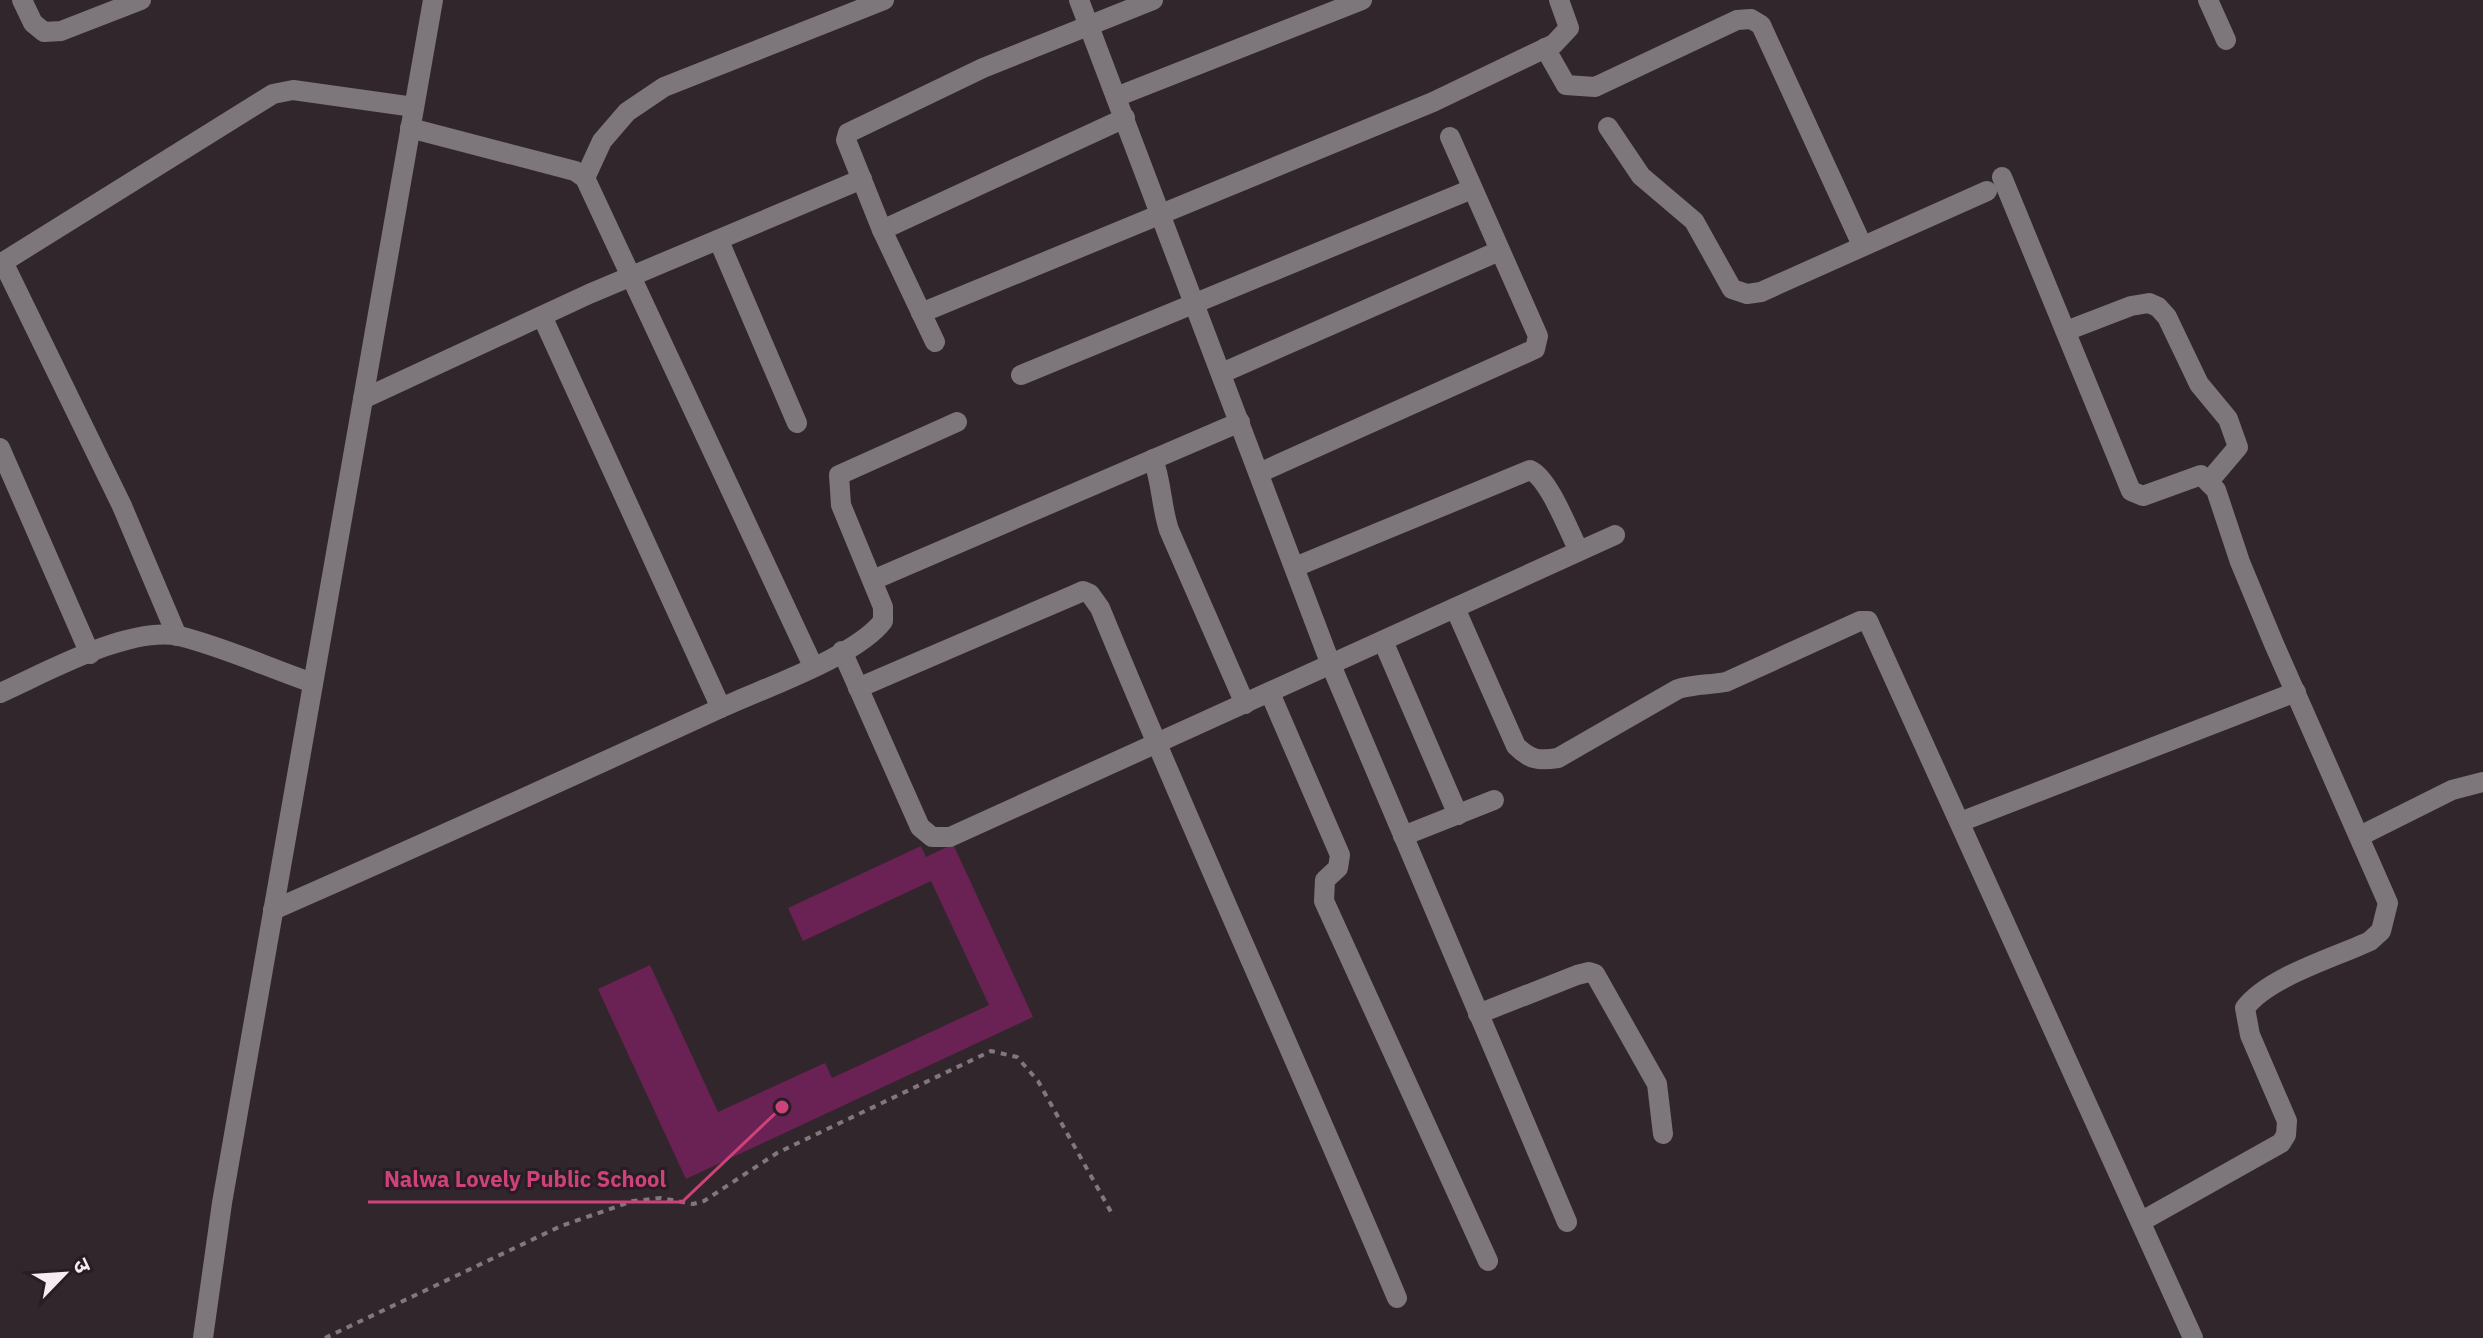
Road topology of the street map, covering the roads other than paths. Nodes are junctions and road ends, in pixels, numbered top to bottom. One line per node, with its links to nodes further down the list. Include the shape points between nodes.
1 (22, 0): 2 (street, via 44,32 61,31)
2 (141, 0)
3 (433, 0): 14 (street)
4 (884, 0): 19 (street, via 664,87 618,122 602,141)
5 (1079, 0): 10 (street)
6 (1153, 0): 10 (street)
7 (1362, 0): 13 (street)
8 (1559, 0): 12 (street, via 1569,28)
9 (2208, 0): 11 (street)
10 (1089, 26): 13 (street); 20 (street, via 854,128 846,140)
11 (2226, 40)
12 (1545, 48): 22 (street, via 1433,102); 25 (street, via 1566,85 1595,87 1737,20 1761,25)
13 (1116, 97): 15 (street)
14 (414, 107): 17 (street); 27 (street, via 293,90 273,94)
15 (1125, 118): 22 (street); 23 (street)
16 (1608, 127): 25 (street, via 1641,176 1694,221 1732,289 1761,292)
17 (410, 128): 19 (street); 36 (street)
18 (1450, 137): 21 (street)
19 (585, 178): 28 (street)
20 (862, 179): 23 (street); 24 (street)
21 (1472, 189): 26 (street); 29 (street)
22 (1162, 215): 29 (street); 30 (street)
23 (882, 230): 30 (street)
24 (719, 241): 28 (street); 39 (street)
25 (1862, 245): 32 (street, via 1994,184)
26 (1499, 251): 34 (street); 42 (street, via 1538,336 1535,349)
27 (2, 263): 49 (street, via 122,506)
28 (632, 276): 31 (street); 54 (street)
29 (1196, 303): 34 (street); 35 (street)
30 (921, 313): 33 (street)
31 (542, 316): 36 (street); 61 (street)
32 (2066, 331): 43 (street, via 2131,491 2143,496 2191,477); 43 (street, via 2131,306 2158,307 2199,384 2236,436 2238,447)
33 (935, 342)
34 (1222, 373): 38 (street)
35 (1021, 375)
36 (363, 399): 55 (street)
37 (957, 422): 47 (street, via 839,475 841,505)
38 (1240, 422): 41 (street); 42 (street)
39 (797, 423)
40 (0, 448): 52 (street)
41 (1153, 459): 47 (street); 60 (street, via 1163,484 1162,509 1169,530)
42 (1259, 473): 46 (street)
43 (2210, 480): 58 (street)
44 (1615, 535): 45 (street)
45 (1579, 551): 46 (street, via 1547,488 1530,470); 48 (street)
46 (1295, 567): 53 (street)
47 (873, 580): 51 (street, via 883,621)
48 (1455, 608): 50 (street); 66 (street, via 1516,746 1527,758 1541,761 1558,758 1678,689 1726,682 1868,621)
49 (177, 636): 52 (street, via 144,637); 55 (street)
50 (1383, 641): 53 (street); 65 (street)
51 (842, 651): 54 (street); 56 (street)
52 (90, 654): 57 (street)
53 (1331, 665): 59 (street); 67 (street)
54 (813, 666): 61 (street)
55 (313, 683): 69 (street)
56 (858, 688): 62 (street, via 920,827 932,837 950,837); 62 (street, via 1083,591 1100,608)
57 (1, 690)
58 (2296, 692): 66 (street); 68 (street)
59 (1270, 693): 60 (street); 74 (street, via 1340,855 1338,868 1325,880 1324,901)
60 (1245, 704): 62 (street)
61 (721, 708): 69 (street)
62 (1156, 745): 75 (street)
63 (2483, 782): 68 (street, via 2452,790)
64 (1494, 800): 65 (street)
65 (1458, 815): 67 (street)
66 (1960, 822): 72 (street)
67 (1403, 836): 70 (street)
68 (2360, 836): 72 (street, via 2386,893 2381,931 2370,941 2275,984 2245,1008 2250,1035 2287,1121 2286,1135 2274,1149)
69 (273, 910): 76 (street)
70 (1478, 1014): 71 (street, via 1577,975 1595,974 1657,1084); 73 (street)
71 (1663, 1134)
72 (2142, 1221): 77 (street)
73 (1567, 1222)
74 (1488, 1261)
75 (1397, 1298)
76 (203, 1338)
77 (2193, 1338)

